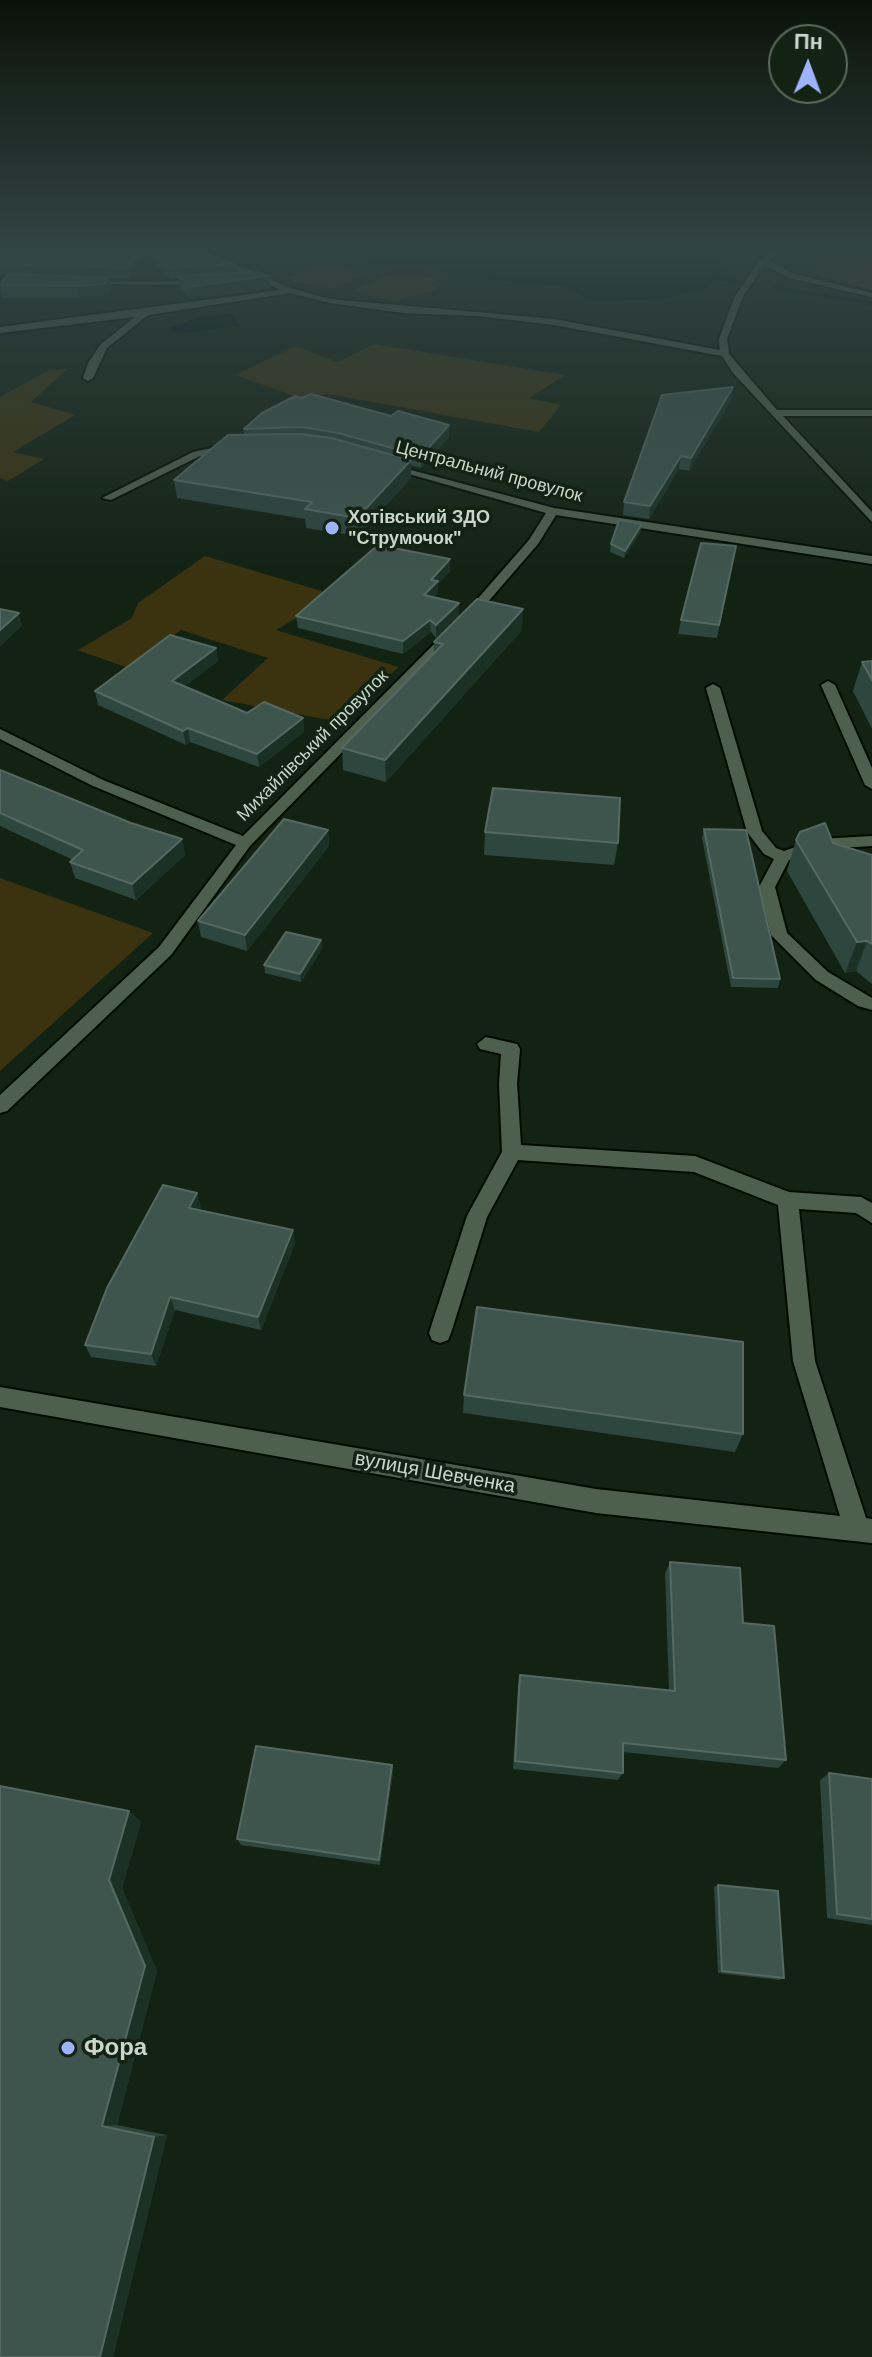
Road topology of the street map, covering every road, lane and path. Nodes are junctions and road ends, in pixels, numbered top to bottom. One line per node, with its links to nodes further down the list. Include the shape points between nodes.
1 (97, 357): 3 (street)
2 (727, 357): 4 (street)
3 (88, 378)
4 (778, 413): 5 (street); 10 (street)
5 (872, 413)
6 (243, 446): 8 (street, via 197,454)
7 (377, 462): 9 (street, Центральний провулок)
8 (107, 498)
9 (553, 511): 11 (street, Центральний провулок); 17 (street, Михайлівський провулок, via 534,542 470,615)
10 (872, 519)
11 (872, 560)
12 (828, 685): 15 (street)
13 (713, 688): 18 (street, via 755,832 770,851)
14 (0, 733): 17 (street, Михайлівський провулок, via 98,783)
15 (872, 785)
16 (872, 841): 18 (street, via 819,844)
17 (245, 843): 21 (street, via 165,951)
18 (783, 857): 19 (street, via 767,887 779,935 822,976)
19 (872, 1004)
20 (486, 1044): 22 (street, via 511,1049)
21 (0, 1106)
22 (512, 1152): 23 (street, via 695,1164); 25 (street, via 477,1216)
23 (788, 1200): 24 (street); 27 (street, via 804,1361)
24 (868, 1203)
25 (440, 1333)
26 (0, 1397): 27 (street, вулиця Шевченка, via 596,1501)
27 (864, 1531)

